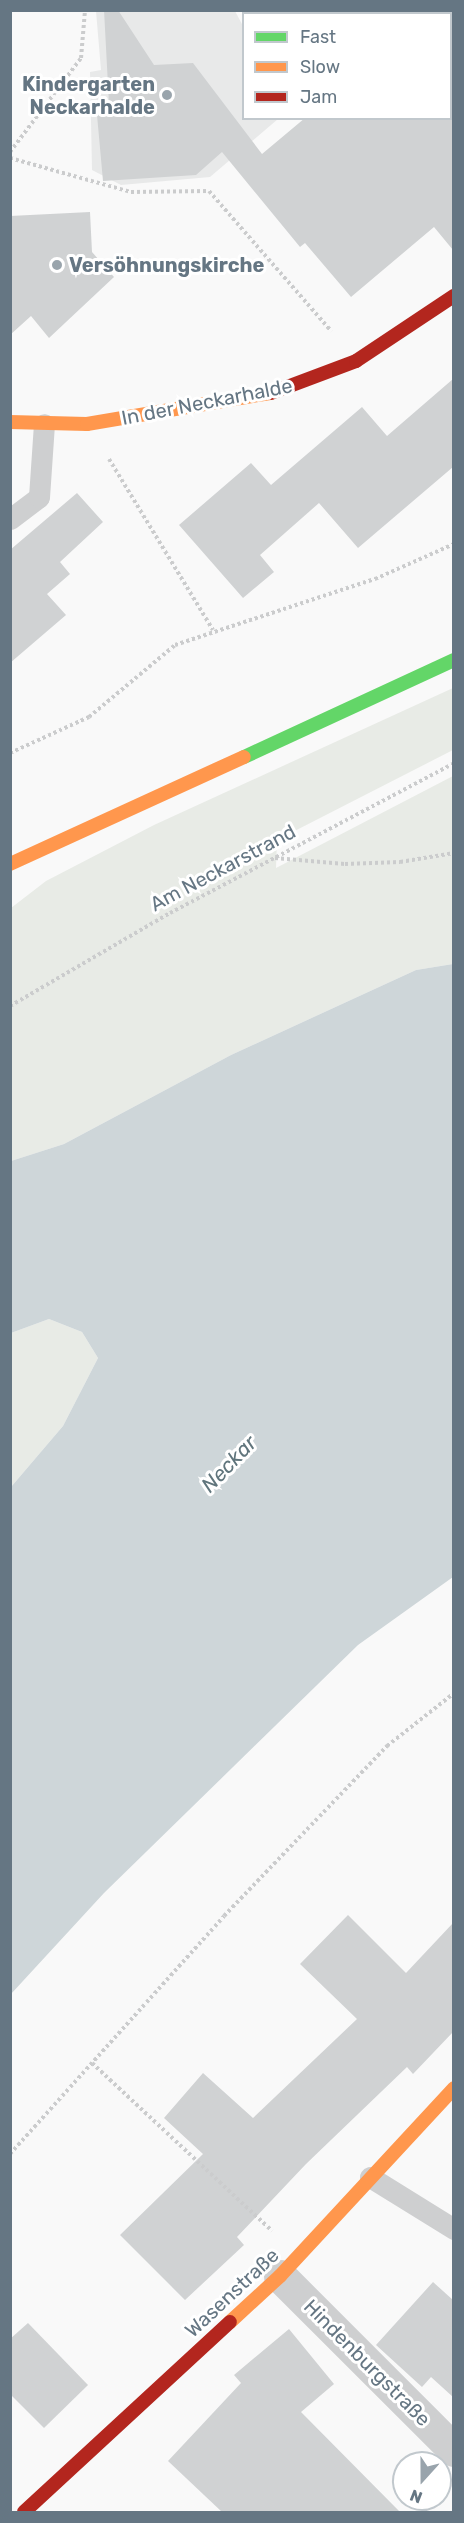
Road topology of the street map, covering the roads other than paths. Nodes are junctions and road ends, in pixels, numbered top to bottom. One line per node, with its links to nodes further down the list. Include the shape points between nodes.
1 (453, 296): 3 (street, In der Neckarhalde, via 356,361 289,390 87,424)
2 (10, 422): 3 (street, In der Neckarhalde)
3 (44, 424): 4 (lane, via 39,497)
4 (10, 519)
5 (453, 660): 6 (street)
6 (10, 864)
7 (453, 2088): 8 (street, Wasenstraße)
8 (370, 2177): 9 (lane); 10 (street, Wasenstraße)
9 (453, 2229)
10 (289, 2266): 11 (street, Hindenburgstraße); 12 (street, Wasenstraße)
11 (453, 2450)
12 (24, 2512)

